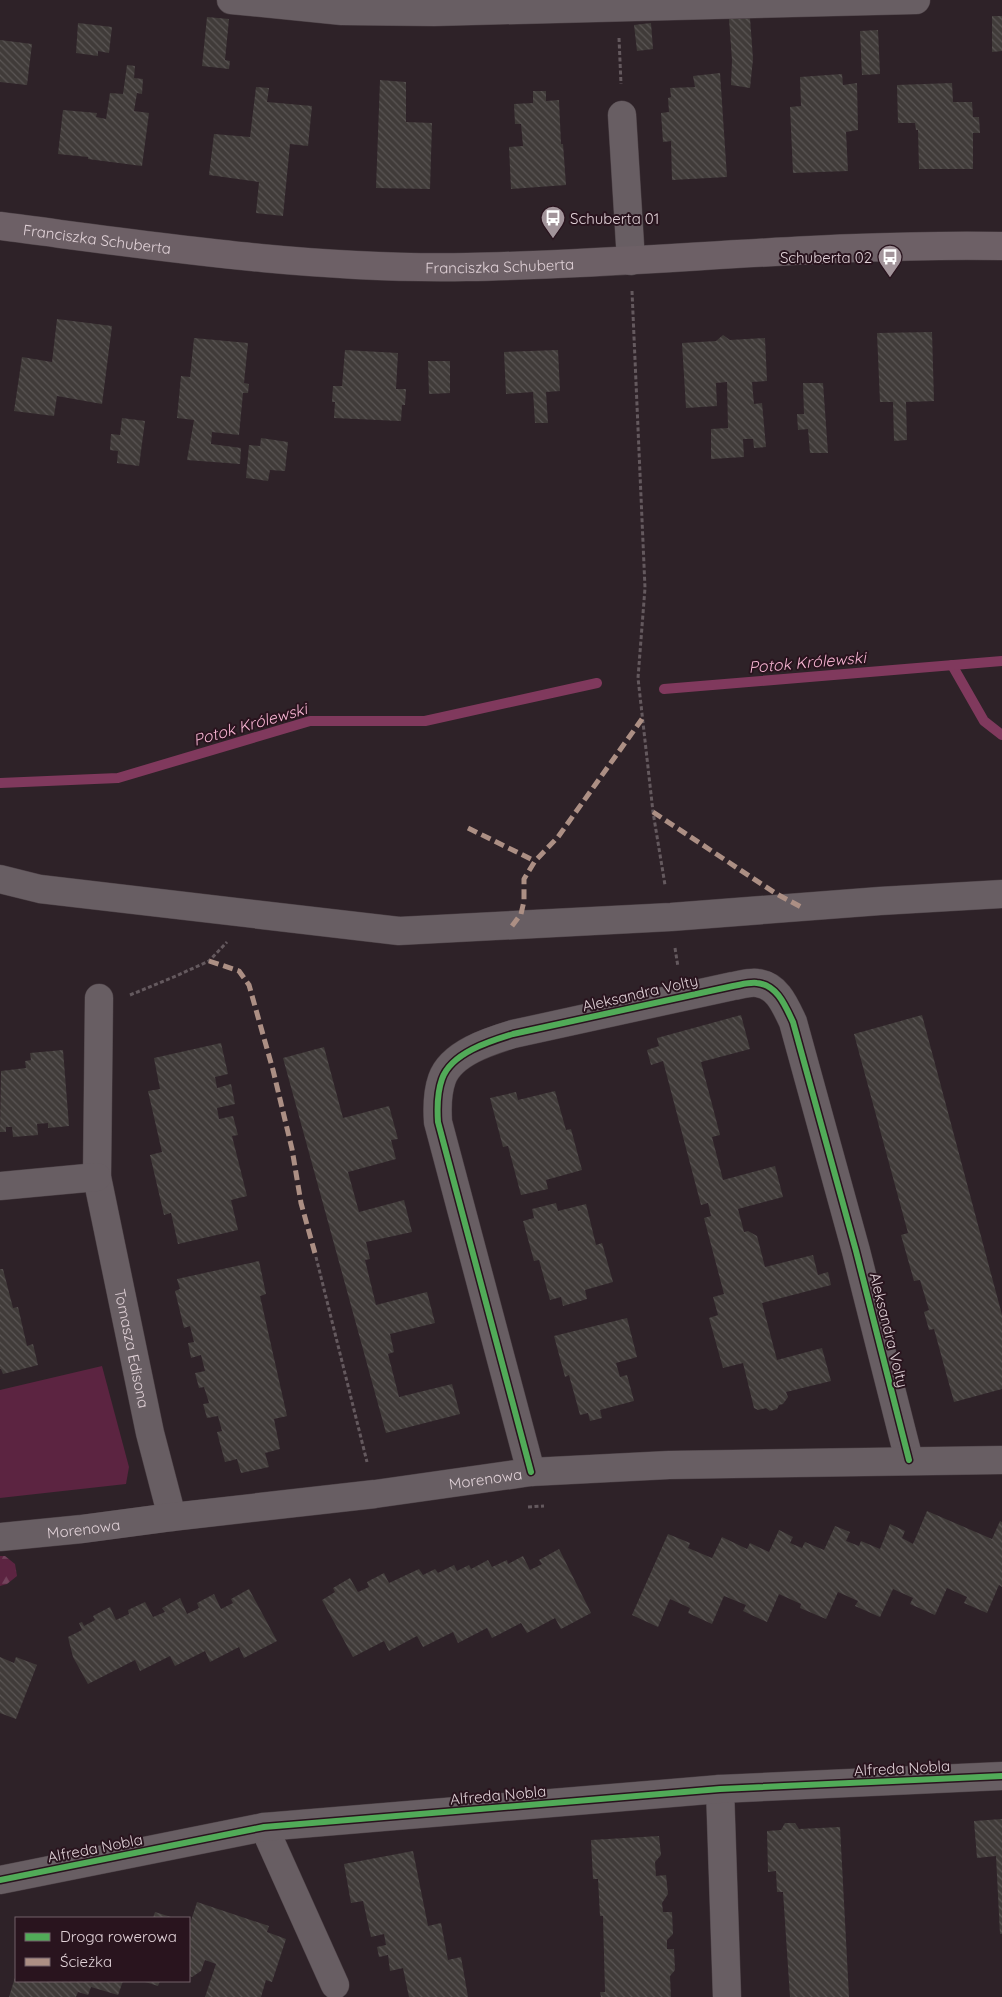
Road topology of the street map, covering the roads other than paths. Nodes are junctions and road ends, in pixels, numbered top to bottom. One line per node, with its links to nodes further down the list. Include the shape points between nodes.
1 (916, 0): 3 (street)
2 (248, 1): 3 (street, via 342,11)
3 (618, 12)
4 (622, 115): 7 (street)
5 (0, 226): 7 (main road, Franciszka Schuberta, via 249,258 325,264)
6 (1002, 246): 7 (main road, Franciszka Schuberta, via 783,250)
7 (631, 274)
8 (0, 879): 9 (street, via 40,889 398,931 671,918)
9 (1002, 894)
10 (99, 998): 11 (street, Tomasza Edisona)
11 (97, 1177): 12 (street); 16 (street, Tomasza Edisona, via 150,1433)
12 (0, 1186)
13 (909, 1460): 14 (street, Morenowa); 15 (street, Morenowa, via 669,1465); 15 (street, Aleksandra Volty, via 854,1242 792,1022 783,1000 772,988 757,983 485,1042 458,1058 442,1076 437,1096 438,1122)
14 (1002, 1460)
15 (531, 1472): 16 (street, Morenowa)
16 (172, 1517): 17 (street, Morenowa)
17 (0, 1537)
18 (1002, 1776): 19 (street, Alfreda Nobla)
19 (720, 1789): 20 (street, Alfreda Nobla); 23 (street)
20 (264, 1827): 21 (street, Alfreda Nobla); 22 (street)
21 (0, 1880)
22 (335, 1985)
23 (727, 1997)

